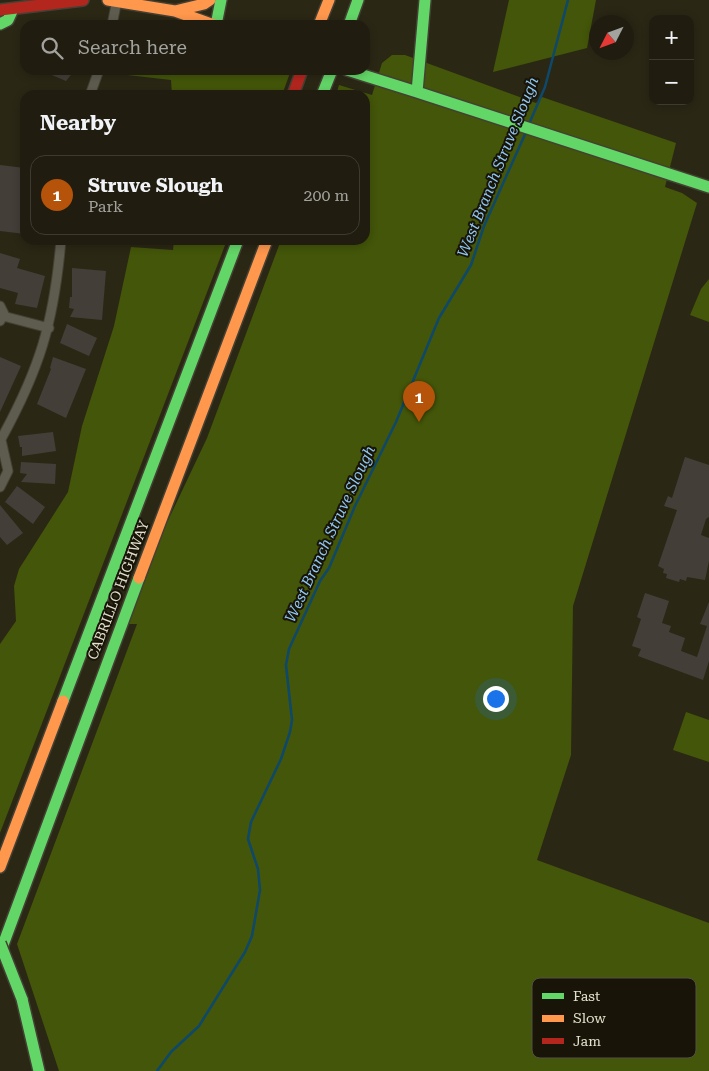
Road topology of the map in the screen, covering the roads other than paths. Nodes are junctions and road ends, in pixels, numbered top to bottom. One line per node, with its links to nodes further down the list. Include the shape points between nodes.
1 (83, 0): 10 (main road, via 48,2)
2 (108, 0): 3 (main road)
3 (118, 0): 11 (main road); 12 (street)
4 (210, 0): 11 (main road)
5 (221, 0): 14 (main road)
6 (329, 0): 15 (main road)
7 (358, 0): 16 (main road)
8 (425, 0): 25 (main road)
9 (0, 10): 10 (main road)
10 (13, 10): 17 (main road, via 8,20)
11 (175, 11): 13 (main road)
12 (113, 20)
13 (201, 20)
14 (216, 20)
15 (321, 20)
16 (351, 20)
17 (0, 24)
18 (97, 75): 22 (street)
19 (300, 75): 23 (main road)
20 (330, 75): 24 (main road)
21 (363, 75): 25 (main road)
22 (92, 90)
23 (295, 90)
24 (324, 90)
25 (418, 92): 26 (main road)
26 (709, 187)
27 (61, 245): 32 (street)
28 (236, 245): 35 (main road, CABRILLO HIGHWAY)
29 (265, 245): 37 (main road, CABRILLO HIGHWAY, via 40,838)
30 (0, 306): 31 (street)
31 (2, 319): 32 (street)
32 (49, 328): 33 (street, via 29,387)
33 (0, 441): 34 (street, via 8,471)
34 (0, 487)
35 (0, 867)
36 (0, 943): 38 (main road, bridge, via 22,999)
37 (0, 952)
38 (39, 1071)

